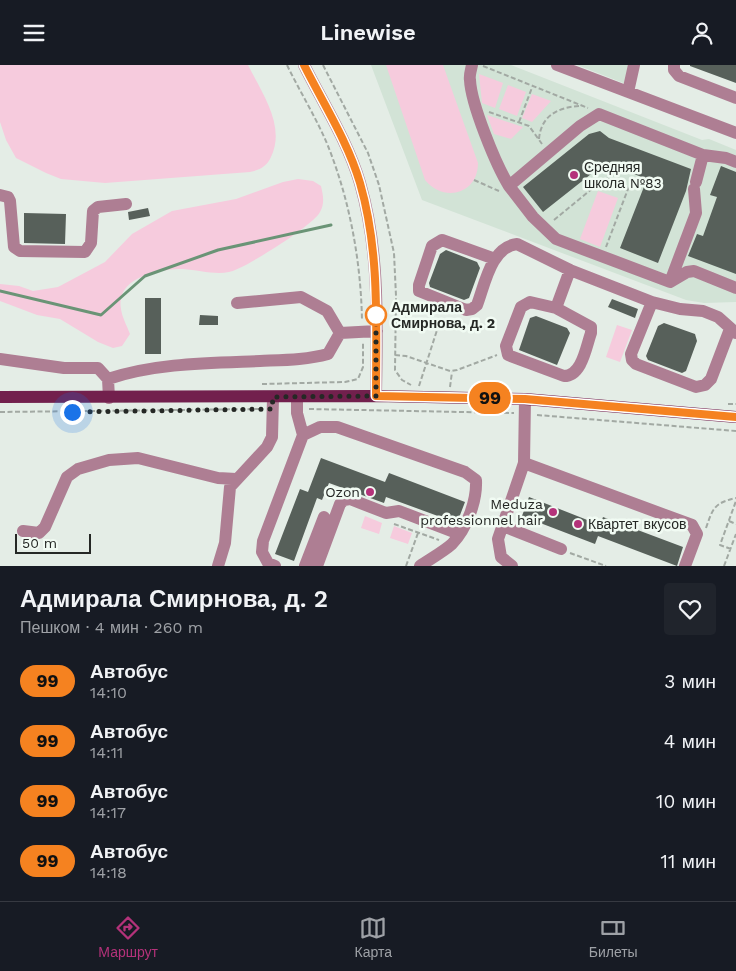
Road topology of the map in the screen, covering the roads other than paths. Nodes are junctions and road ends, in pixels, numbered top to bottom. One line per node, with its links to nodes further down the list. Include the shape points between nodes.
1 (304, 65): 21 (street, via 347,151 369,217)
2 (472, 65): 11 (street, via 470,81 477,108)
3 (557, 65): 6 (street)
4 (634, 65): 6 (street)
5 (674, 65): 7 (street, via 679,77)
6 (628, 92): 8 (street)
7 (736, 98)
8 (736, 133)
9 (703, 155): 10 (street); 11 (street, via 599,114); 16 (street, via 695,185 696,213)
10 (736, 162)
11 (504, 188): 16 (street, via 556,239)
12 (0, 195): 13 (street, via 10,201 14,247 20,251 85,252 91,243 92,211 98,207)
13 (126, 204)
14 (495, 259): 14 (street, via 442,240 436,241 421,277 419,291 466,310 472,309 477,305); 15 (street, via 508,245 518,244)
15 (570, 269): 18 (street); 20 (street)
16 (670, 282): 17 (street, via 694,271)
17 (736, 288)
18 (652, 302): 22 (street, via 703,311 718,317); 22 (street, via 631,354 632,360 696,387 711,379)
19 (237, 303): 23 (street, via 301,297 327,311)
20 (556, 308): 20 (street, via 530,302 523,305 506,352 510,357 564,377 574,375 592,329)
21 (377, 331): 23 (street); 26 (street)
22 (733, 331)
23 (340, 333): 25 (street, via 328,354 313,358 200,364 134,371)
24 (0, 359): 25 (street, via 64,368 98,368)
25 (108, 379): 28 (street)
26 (376, 396): 29 (main road); 31 (main road)
27 (0, 397): 28 (main road)
28 (109, 398): 30 (main road)
29 (525, 399): 32 (main road); 34 (street)
30 (273, 403): 31 (main road); 35 (street, via 272,437 267,447)
31 (297, 403): 33 (street)
32 (736, 417)
33 (303, 435): 39 (street, via 320,427 337,427 465,472 476,480 477,497); 42 (street, via 263,541 262,552 268,563)
34 (524, 463): 37 (street); 47 (street, via 692,525 697,533)
35 (236, 479): 38 (street, via 218,478 138,458 109,460 78,469 67,477 45,527 39,533); 41 (street, via 229,492 225,543)
36 (324, 517): 43 (street)
37 (503, 526): 40 (street); 46 (street, via 498,539 501,557)
38 (22, 531)
39 (459, 534): 44 (street, via 399,511 386,513 350,499 344,500); 45 (street, via 451,545)
40 (561, 549)
41 (218, 566)
42 (275, 566)
43 (305, 566)
44 (317, 566)
45 (420, 566)
46 (512, 566)
47 (685, 566)

